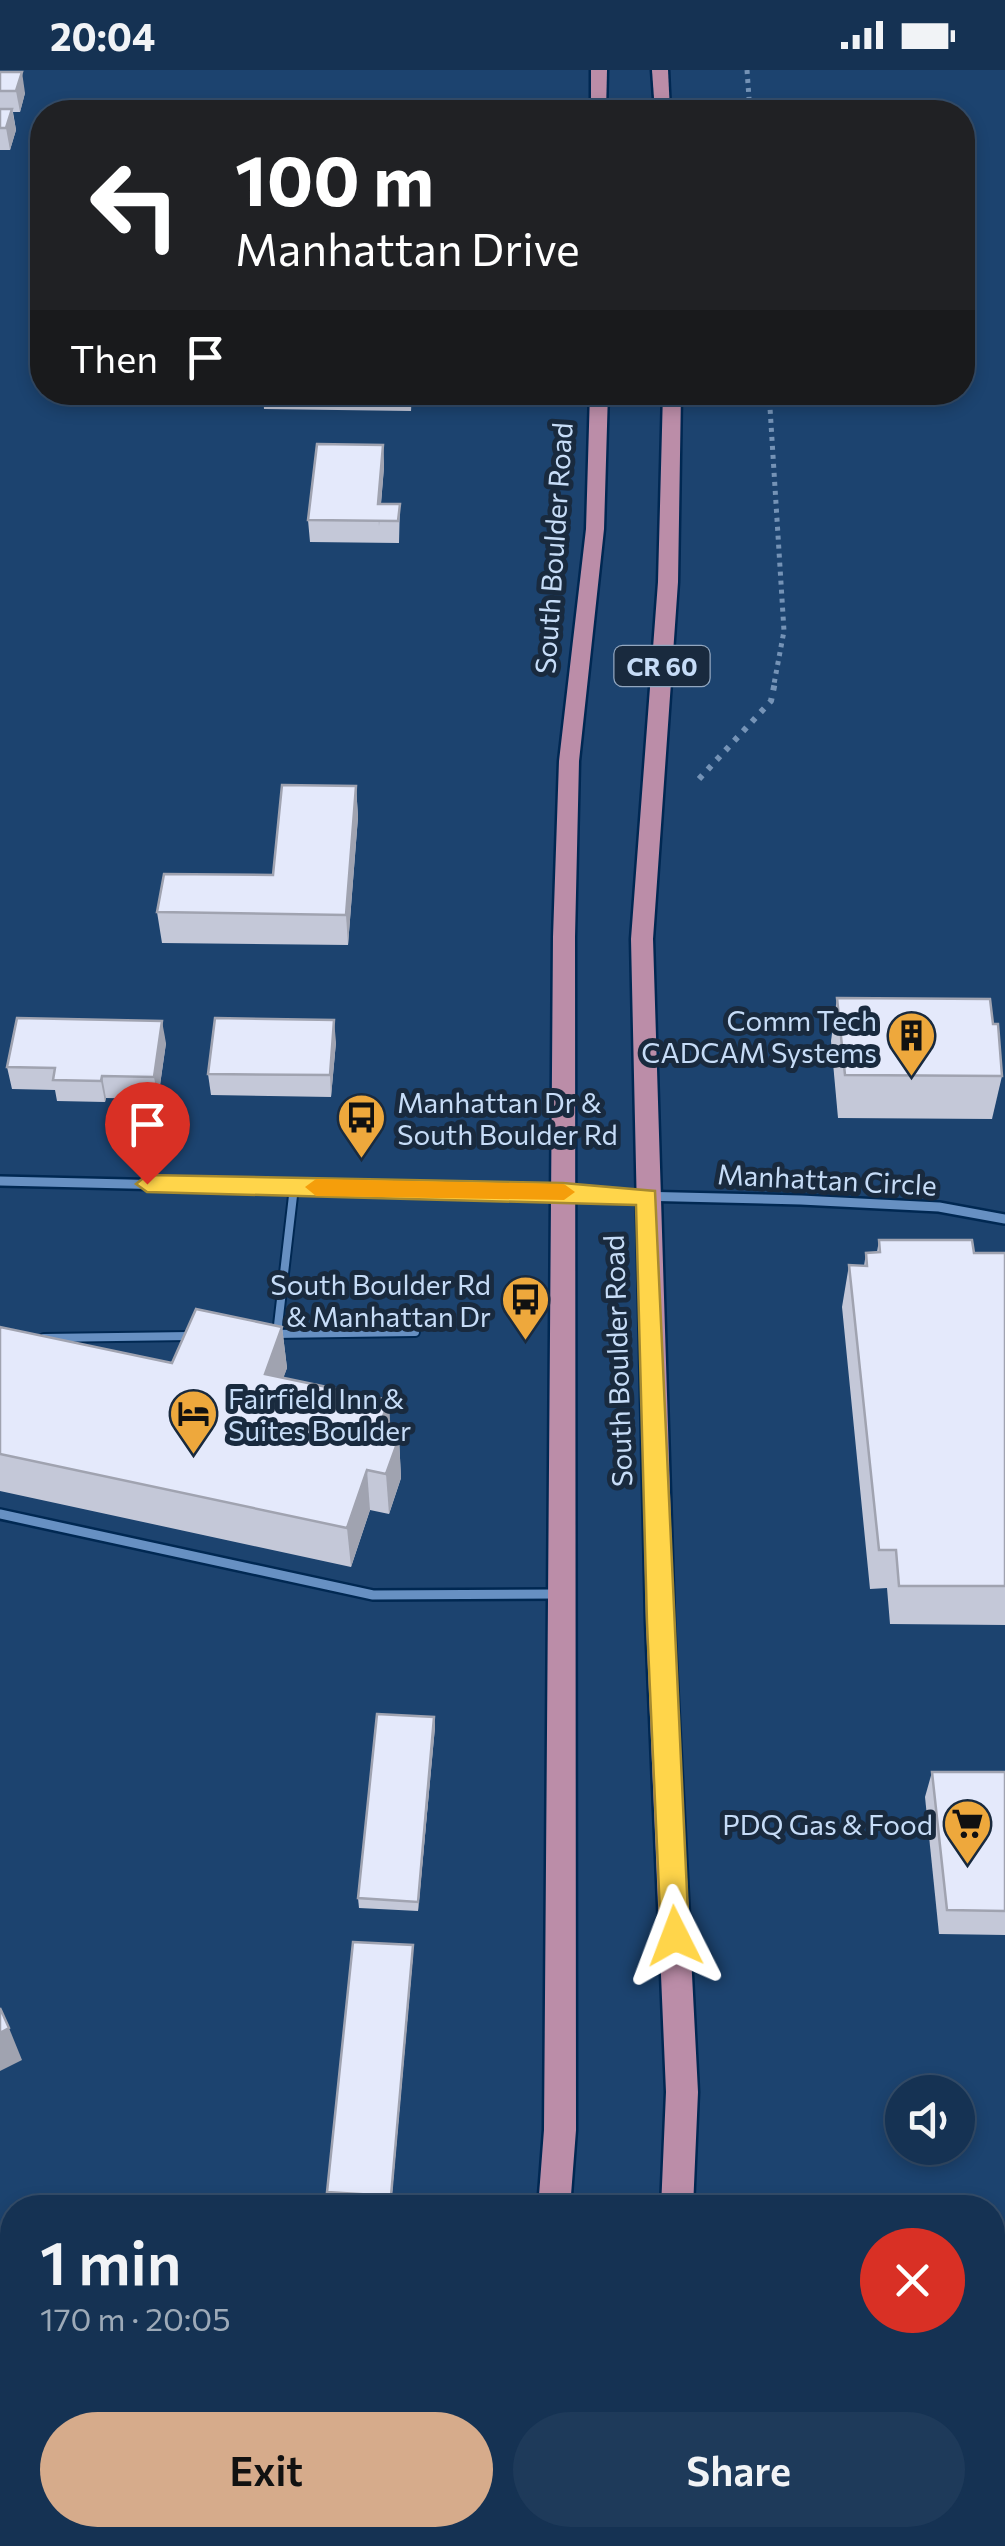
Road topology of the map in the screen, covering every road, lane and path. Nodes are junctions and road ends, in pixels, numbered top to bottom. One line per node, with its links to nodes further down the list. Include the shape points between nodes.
1 (599, 70): 4 (main road)
2 (660, 70): 5 (main road)
3 (747, 70): 6 (path)
4 (599, 100)
5 (663, 100)
6 (749, 100)
7 (599, 405): 13 (main road, South Boulder Road / CR 60, via 595,528 569,761)
8 (672, 405): 14 (main road, South Boulder Road / CR 60, via 668,582 642,939)
9 (770, 405): 10 (path, via 784,631 771,701)
10 (699, 779)
11 (0, 1181): 12 (street, Manhattan Circle)
12 (294, 1187): 13 (street, Manhattan Circle); 18 (lane)
13 (563, 1192): 14 (street, Manhattan Circle); 22 (main road, South Boulder Road)
14 (647, 1197): 15 (street, Manhattan Circle, via 939,1207); 24 (main road, South Boulder Road, via 682,2092)
15 (1005, 1218)
16 (415, 1332): 18 (lane)
17 (257, 1334): 18 (lane)
18 (277, 1334)
19 (198, 1336): 20 (lane)
20 (40, 1338)
21 (0, 1514): 22 (lane, via 373,1594)
22 (562, 1594): 23 (main road, South Boulder Road)
23 (555, 2195)
24 (678, 2195)

